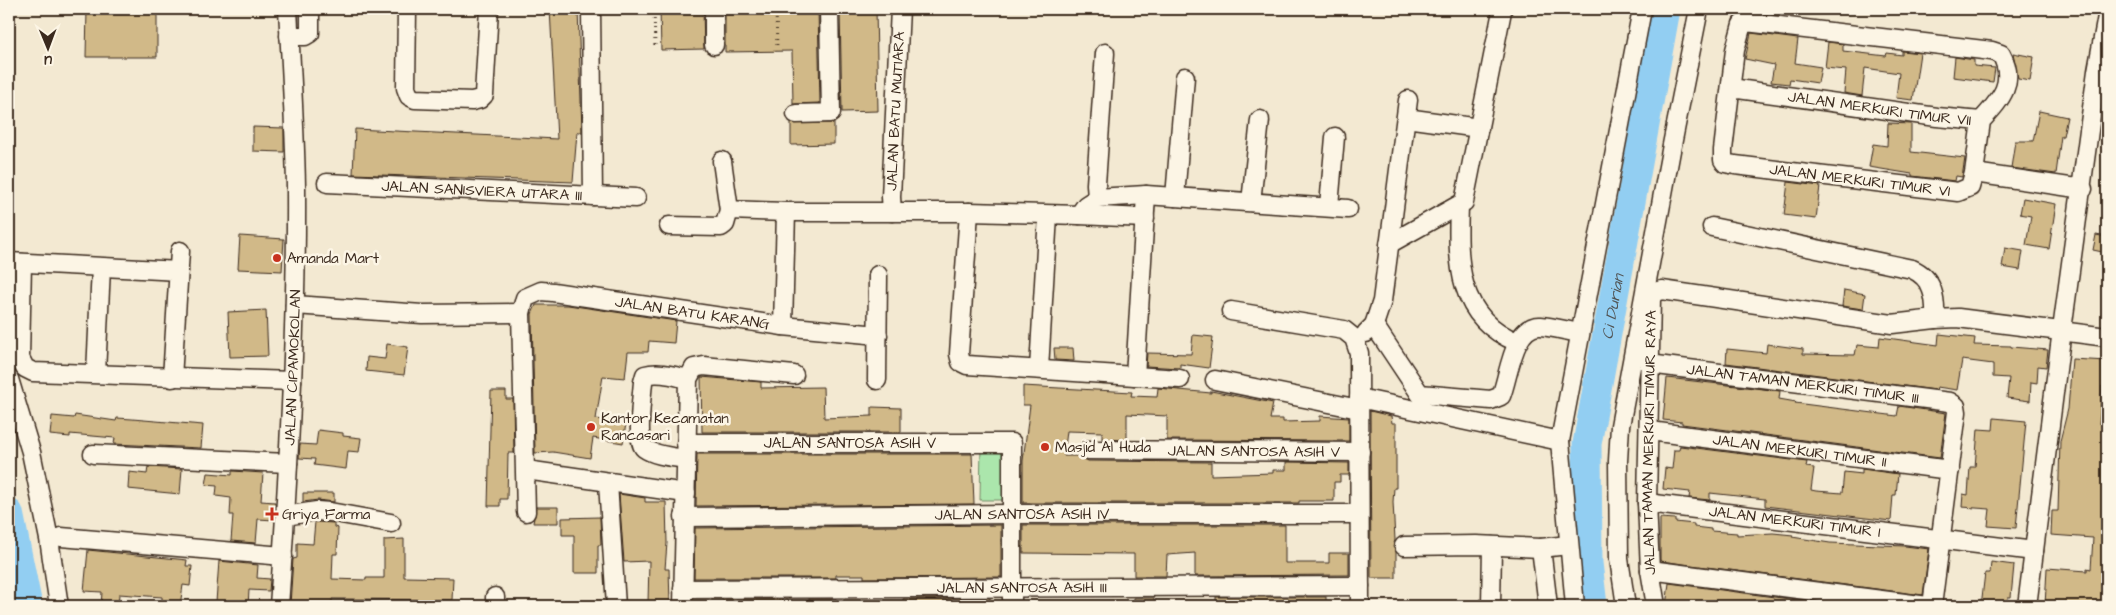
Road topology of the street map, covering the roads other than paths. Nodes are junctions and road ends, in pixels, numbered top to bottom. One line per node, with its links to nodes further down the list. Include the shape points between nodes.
1 (288, 9): 13 (street, JALAN CIPAMOKOLAN)
2 (310, 9): 13 (street, via 310,34)
3 (407, 9): 4 (street, via 406,88 409,96 472,102 484,95)
4 (489, 9)
5 (591, 9): 30 (street)
6 (714, 9): 14 (street)
7 (829, 9): 19 (street, via 831,112)
8 (900, 9): 40 (street, JALAN BATU MUTIARA)
9 (1642, 9): 60 (street)
10 (1699, 9): 117 (street, via 1620,426 1619,559)
11 (1502, 10): 23 (street)
12 (2107, 16): 28 (street)
13 (289, 36): 53 (street, JALAN CIPAMOKOLAN, via 296,186)
14 (714, 44)
15 (1105, 53): 33 (street)
16 (1185, 76): 31 (street)
17 (1731, 88): 22 (street, JALAN MERKURI TIMUR VII, via 1937,118); 22 (street, via 1735,50 1742,24 1746,22 1992,51 2001,54 2005,62 2007,84 2003,96); 26 (street, JALAN MERKURI TIMUR VI, via 1725,163 1958,192 1970,188)
18 (1408, 100): 20 (street)
19 (796, 114)
20 (1406, 118): 23 (street); 47 (street)
21 (1260, 120): 34 (street)
22 (1981, 121): 26 (street, JALAN MERKURI TIMUR VII)
23 (1478, 128): 36 (street, via 1467,196)
24 (1335, 137): 35 (street)
25 (722, 161): 38 (street)
26 (1974, 173): 28 (street)
27 (327, 183): 30 (street, JALAN SANISVIERA UTARA III)
28 (2083, 189): 59 (street)
29 (1146, 195): 31 (street); 33 (street); 44 (street)
30 (593, 196): 32 (street, JALAN SANISVIERA UTARA III)
31 (1175, 197): 34 (street)
32 (636, 198)
33 (1097, 198): 43 (street)
34 (1251, 202): 35 (street)
35 (1329, 206): 37 (street)
36 (1459, 206): 47 (street); 64 (street, via 1458,252 1463,284 1484,322 1500,335)
37 (1348, 209)
38 (729, 210): 39 (street); 45 (street, via 721,227)
39 (786, 212): 40 (street); 58 (street)
40 (892, 212): 41 (street)
41 (969, 212): 42 (street); 66 (street, via 961,362)
42 (1048, 215): 43 (street); 66 (street)
43 (1079, 215): 44 (street)
44 (1145, 218): 69 (street)
45 (669, 226)
46 (1712, 227): 56 (street, via 1912,269 1925,276 1934,293)
47 (1389, 244): 57 (street, via 1382,301)
48 (180, 251): 51 (street)
49 (16, 262): 50 (street); 67 (street, via 22,364 42,374)
50 (101, 268): 51 (street); 67 (street)
51 (179, 272): 70 (street)
52 (878, 275): 61 (street)
53 (295, 305): 55 (street, via 422,314); 73 (street, JALAN CIPAMOKOLAN)
54 (1231, 311): 63 (street, via 1344,330)
55 (521, 313): 58 (street, JALAN BATU KARANG, via 525,298 541,292 553,292); 85 (street)
56 (1934, 319): 59 (street, via 1958,318); 65 (street, JALAN TAMAN MERKURI TIMUR RAYA, via 1892,324 1662,290 1651,298)
57 (1374, 325): 63 (street); 64 (street, via 1420,394 1425,395 1491,400 1501,396)
58 (783, 326): 61 (street, JALAN BATU KARANG)
59 (2062, 330): 62 (street); 102 (street)
60 (1580, 333): 64 (street, via 1538,326 1524,332); 79 (street)
61 (878, 335): 75 (street)
62 (2107, 337)
63 (1354, 338): 77 (street, via 1359,353)
64 (1517, 342)
65 (1649, 364): 78 (street, JALAN TAMAN MERKURI TIMUR RAYA); 86 (street, JALAN TAMAN MERKURI TIMUR III, via 1950,402 1958,412)
66 (1039, 369): 69 (street)
67 (96, 373): 70 (street)
68 (794, 375): 74 (street, via 704,366 694,368)
69 (1135, 376): 72 (street)
70 (172, 378): 73 (street)
71 (9, 379): 108 (street, via 31,452)
72 (1180, 379)
73 (292, 380): 84 (street, JALAN CIPAMOKOLAN)
74 (688, 380): 81 (street); 81 (street, JALAN SANTOSA ASIH V, via 671,375 645,375 640,436 645,449 667,456)
75 (878, 380)
76 (1215, 380): 77 (street)
77 (1359, 404): 79 (street); 82 (street)
78 (1650, 431): 86 (street, JALAN MERKURI TIMUR II); 89 (street, JALAN TAMAN MERKURI TIMUR RAYA)
79 (1560, 441): 98 (street)
80 (1088, 450): 82 (street, JALAN SANTOSA ASIH V)
81 (686, 451): 88 (street); 91 (street, JALAN SANTOSA ASIH V, via 1012,443)
82 (1360, 452): 92 (street)
83 (93, 454): 84 (street)
84 (288, 464): 93 (street, JALAN CIPAMOKOLAN)
85 (526, 470): 87 (street); 90 (street)
86 (1950, 470): 97 (street)
87 (608, 483): 88 (street); 110 (street)
88 (686, 493): 94 (street)
89 (1647, 503): 97 (street, JALAN MERKURI TIMUR I); 104 (street, JALAN TAMAN MERKURI TIMUR RAYA)
90 (526, 512)
91 (1013, 514): 92 (street, JALAN SANTOSA ASIH IV); 94 (street, JALAN SANTOSA ASIH IV); 105 (street)
92 (1359, 514): 106 (street)
93 (285, 516): 95 (street, via 317,511); 103 (street, JALAN CIPAMOKOLAN)
94 (684, 517): 107 (street)
95 (390, 523)
96 (61, 538): 103 (street)
97 (1942, 540): 102 (street, JALAN MERKURI TIMUR I); 120 (street)
98 (1568, 545): 101 (street); 116 (street)
99 (1404, 546): 100 (street)
100 (1492, 546): 101 (street); 114 (street)
101 (1542, 548): 115 (street)
102 (2034, 551): 121 (street)
103 (283, 556): 109 (street, JALAN CIPAMOKOLAN)
104 (1650, 570): 118 (street, JALAN TAMAN MERKURI TIMUR RAYA); 119 (street)
105 (1012, 586): 106 (street, JALAN SANTOSA ASIH III); 107 (street, JALAN SANTOSA ASIH III); 112 (street)
106 (1360, 586): 113 (street)
107 (683, 589): 111 (street)
108 (59, 606)
109 (279, 606)
110 (616, 606)
111 (683, 606)
112 (1012, 606)
113 (1360, 606)
114 (1491, 606)
115 (1548, 606)
116 (1575, 606)
117 (1626, 606)
118 (1656, 606)
119 (1928, 606)
120 (1932, 606)
121 (2027, 606)

